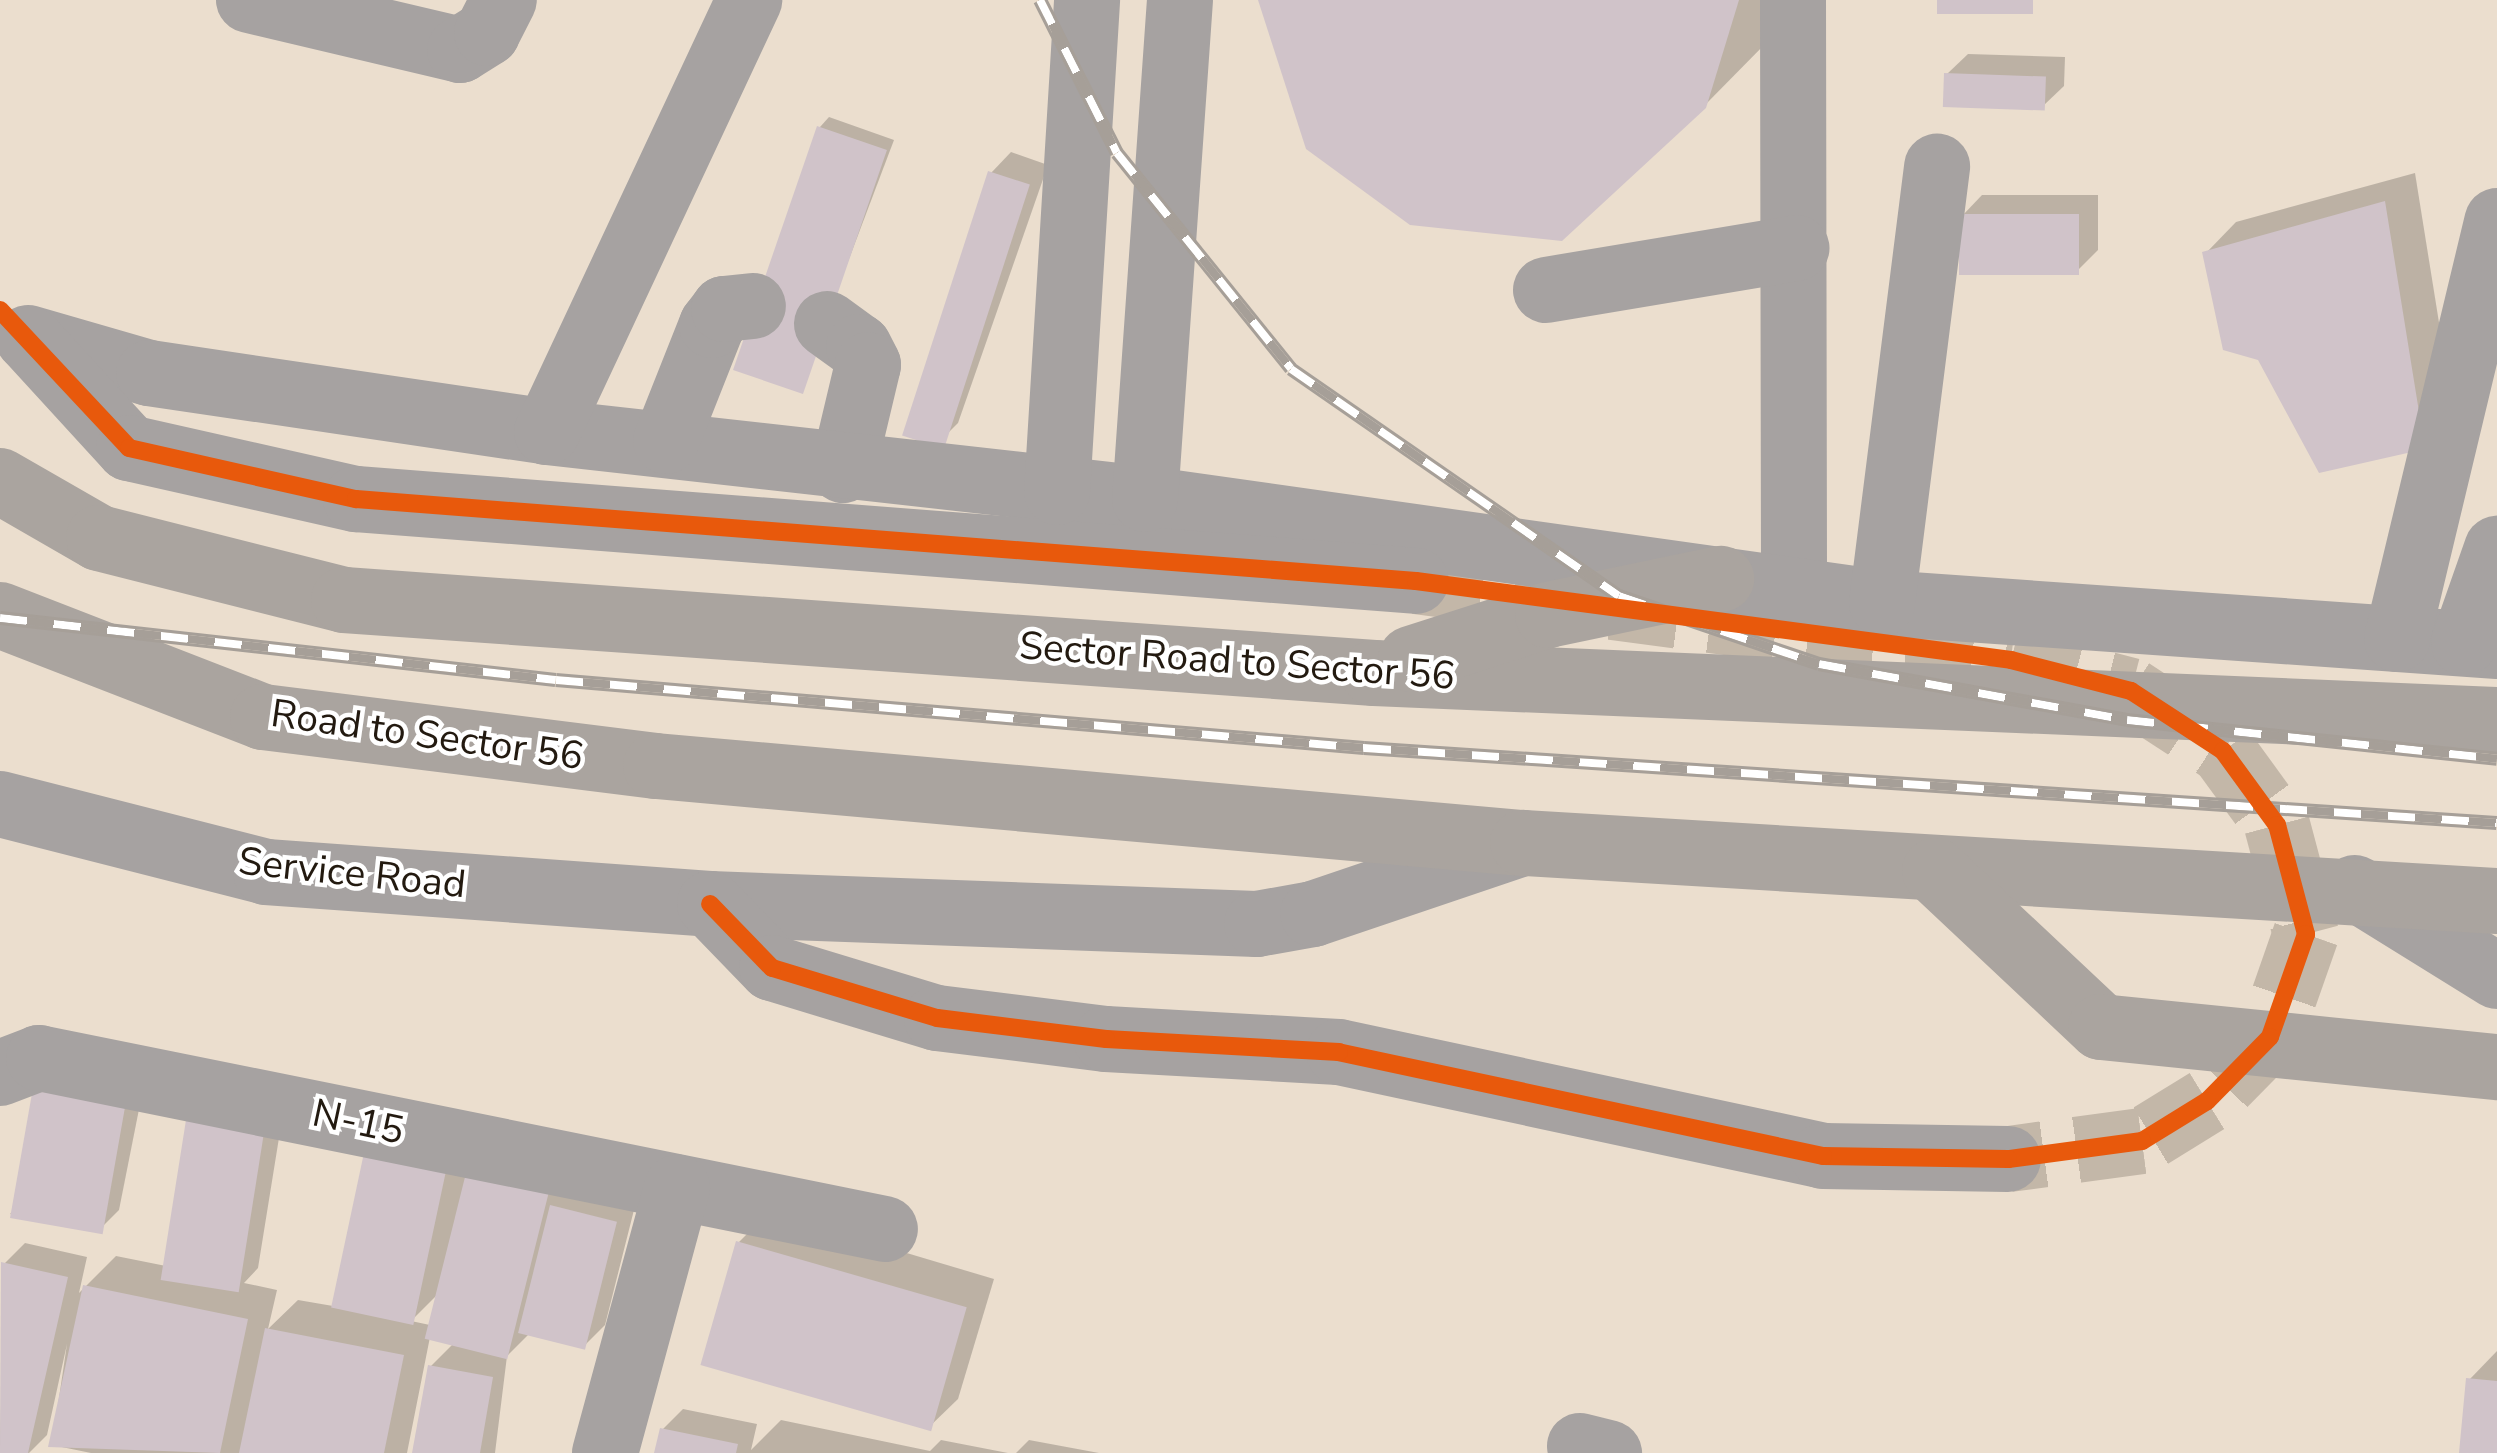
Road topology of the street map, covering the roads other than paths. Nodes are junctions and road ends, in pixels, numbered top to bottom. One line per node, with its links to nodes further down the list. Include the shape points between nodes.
1 (249, 0): 2 (street, via 460,50 488,32)
2 (504, 0)
3 (748, 0): 14 (street)
4 (1087, 0): 18 (street)
5 (1180, 0): 19 (street)
6 (1793, 0): 9 (street)
7 (1937, 166): 24 (street)
8 (2497, 221): 26 (street)
9 (1796, 248): 10 (street); 23 (street)
10 (1546, 290)
11 (753, 306): 15 (street, via 724,309 712,325)
12 (827, 323): 16 (street, via 859,346 868,365)
13 (14, 324): 14 (street, via 149,373); 22 (street, via 129,448 356,499)
14 (547, 432): 15 (street)
15 (666, 441): 16 (street)
16 (843, 470): 18 (street)
17 (0, 481): 28 (main road, Sector Road to Sector 56, via 99,538 344,600)
18 (1057, 492): 19 (street)
19 (1144, 499): 21 (street)
20 (2497, 549): 27 (street)
21 (1721, 580): 23 (street); 28 (main road, via 1548,616)
22 (1416, 581)
23 (1794, 590): 24 (street)
24 (1882, 602): 26 (street)
25 (0, 616): 31 (main road, Road to Sector 56, via 263,717 656,766)
26 (2397, 639): 27 (street)
27 (2480, 644)
28 (1374, 673): 29 (main road, Sector Road to Sector 56)
29 (2497, 720)
30 (1, 805): 35 (street, Service Road, via 266,872)
31 (1523, 843): 32 (main road); 35 (street, Service Road, via 1313,914 1257,924)
32 (1935, 871): 33 (main road); 38 (main road, via 2101,1027)
33 (2355, 888): 34 (main road); 36 (street)
34 (2488, 900)
35 (710, 904): 39 (street, via 772,968 938,1018 1106,1040 1339,1052 1823,1156)
36 (2497, 976)
37 (20, 1066): 40 (street, N-15)
38 (2497, 1067)
39 (2008, 1159)
40 (677, 1188): 41 (street, N-15); 42 (street)
41 (885, 1229)
42 (604, 1453)

